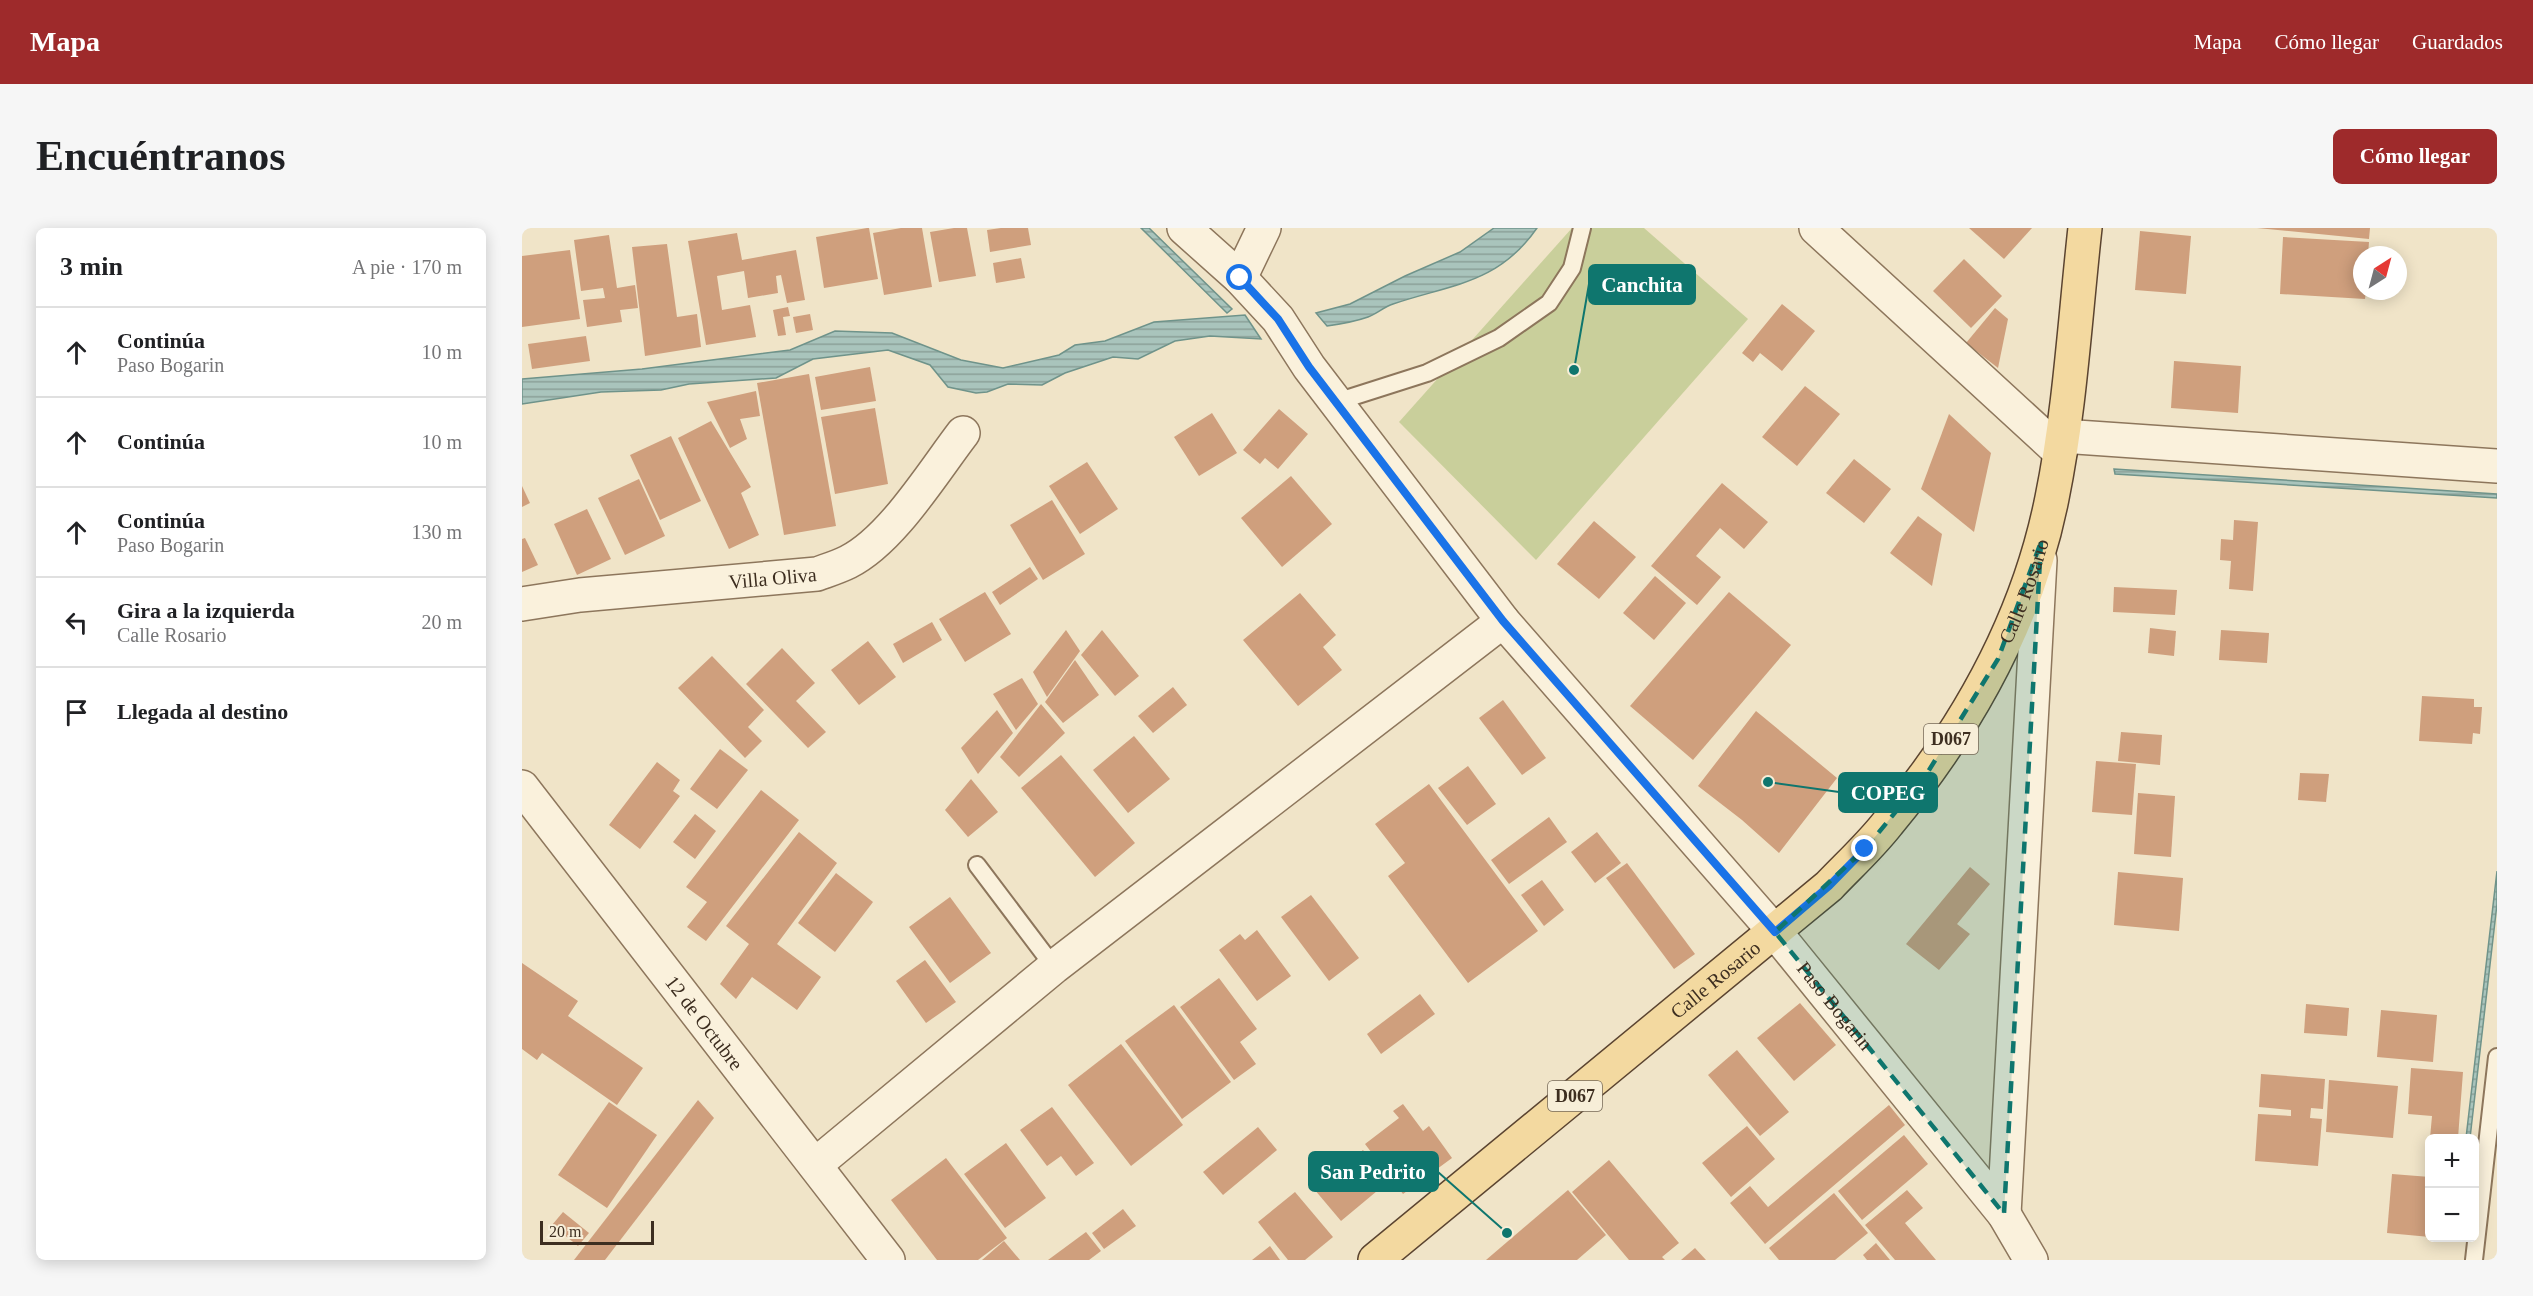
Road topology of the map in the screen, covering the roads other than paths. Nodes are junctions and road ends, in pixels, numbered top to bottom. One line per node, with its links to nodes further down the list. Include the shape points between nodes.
1 (1184, 228): 6 (street)
2 (1264, 228): 6 (street)
3 (1581, 228): 7 (lane, via 1572,268 1549,303 1499,338 1427,373)
4 (1816, 228): 9 (street)
5 (2085, 228): 9 (main road, Calle Rosario / D067)
6 (1240, 278): 7 (street, Paso Bogarin, via 1278,319)
7 (1336, 402): 13 (street, Paso Bogarin)
8 (963, 433): 12 (street, Villa Oliva, via 897,521 849,561 818,574 580,595)
9 (2061, 444): 10 (street); 11 (main road, Calle Rosario / D067)
10 (2497, 466)
11 (2041, 542): 16 (main road, Calle Rosario / D067, via 1998,659 1960,726 1888,824 1829,886); 20 (street)
12 (522, 604)
13 (1503, 621): 16 (street, Paso Bogarin); 17 (street)
14 (522, 787): 19 (street, 12 de Octubre)
15 (977, 865): 17 (lane)
16 (1775, 932): 20 (street, Paso Bogarin); 23 (main road, Calle Rosario / D067)
17 (1054, 967): 19 (street)
18 (2497, 1057): 24 (lane)
19 (815, 1165): 22 (street, 12 de Octubre)
20 (2004, 1214): 21 (street, Paso Bogarin)
21 (2025, 1258)
22 (888, 1260)
23 (1376, 1260)
24 (2475, 1260)

